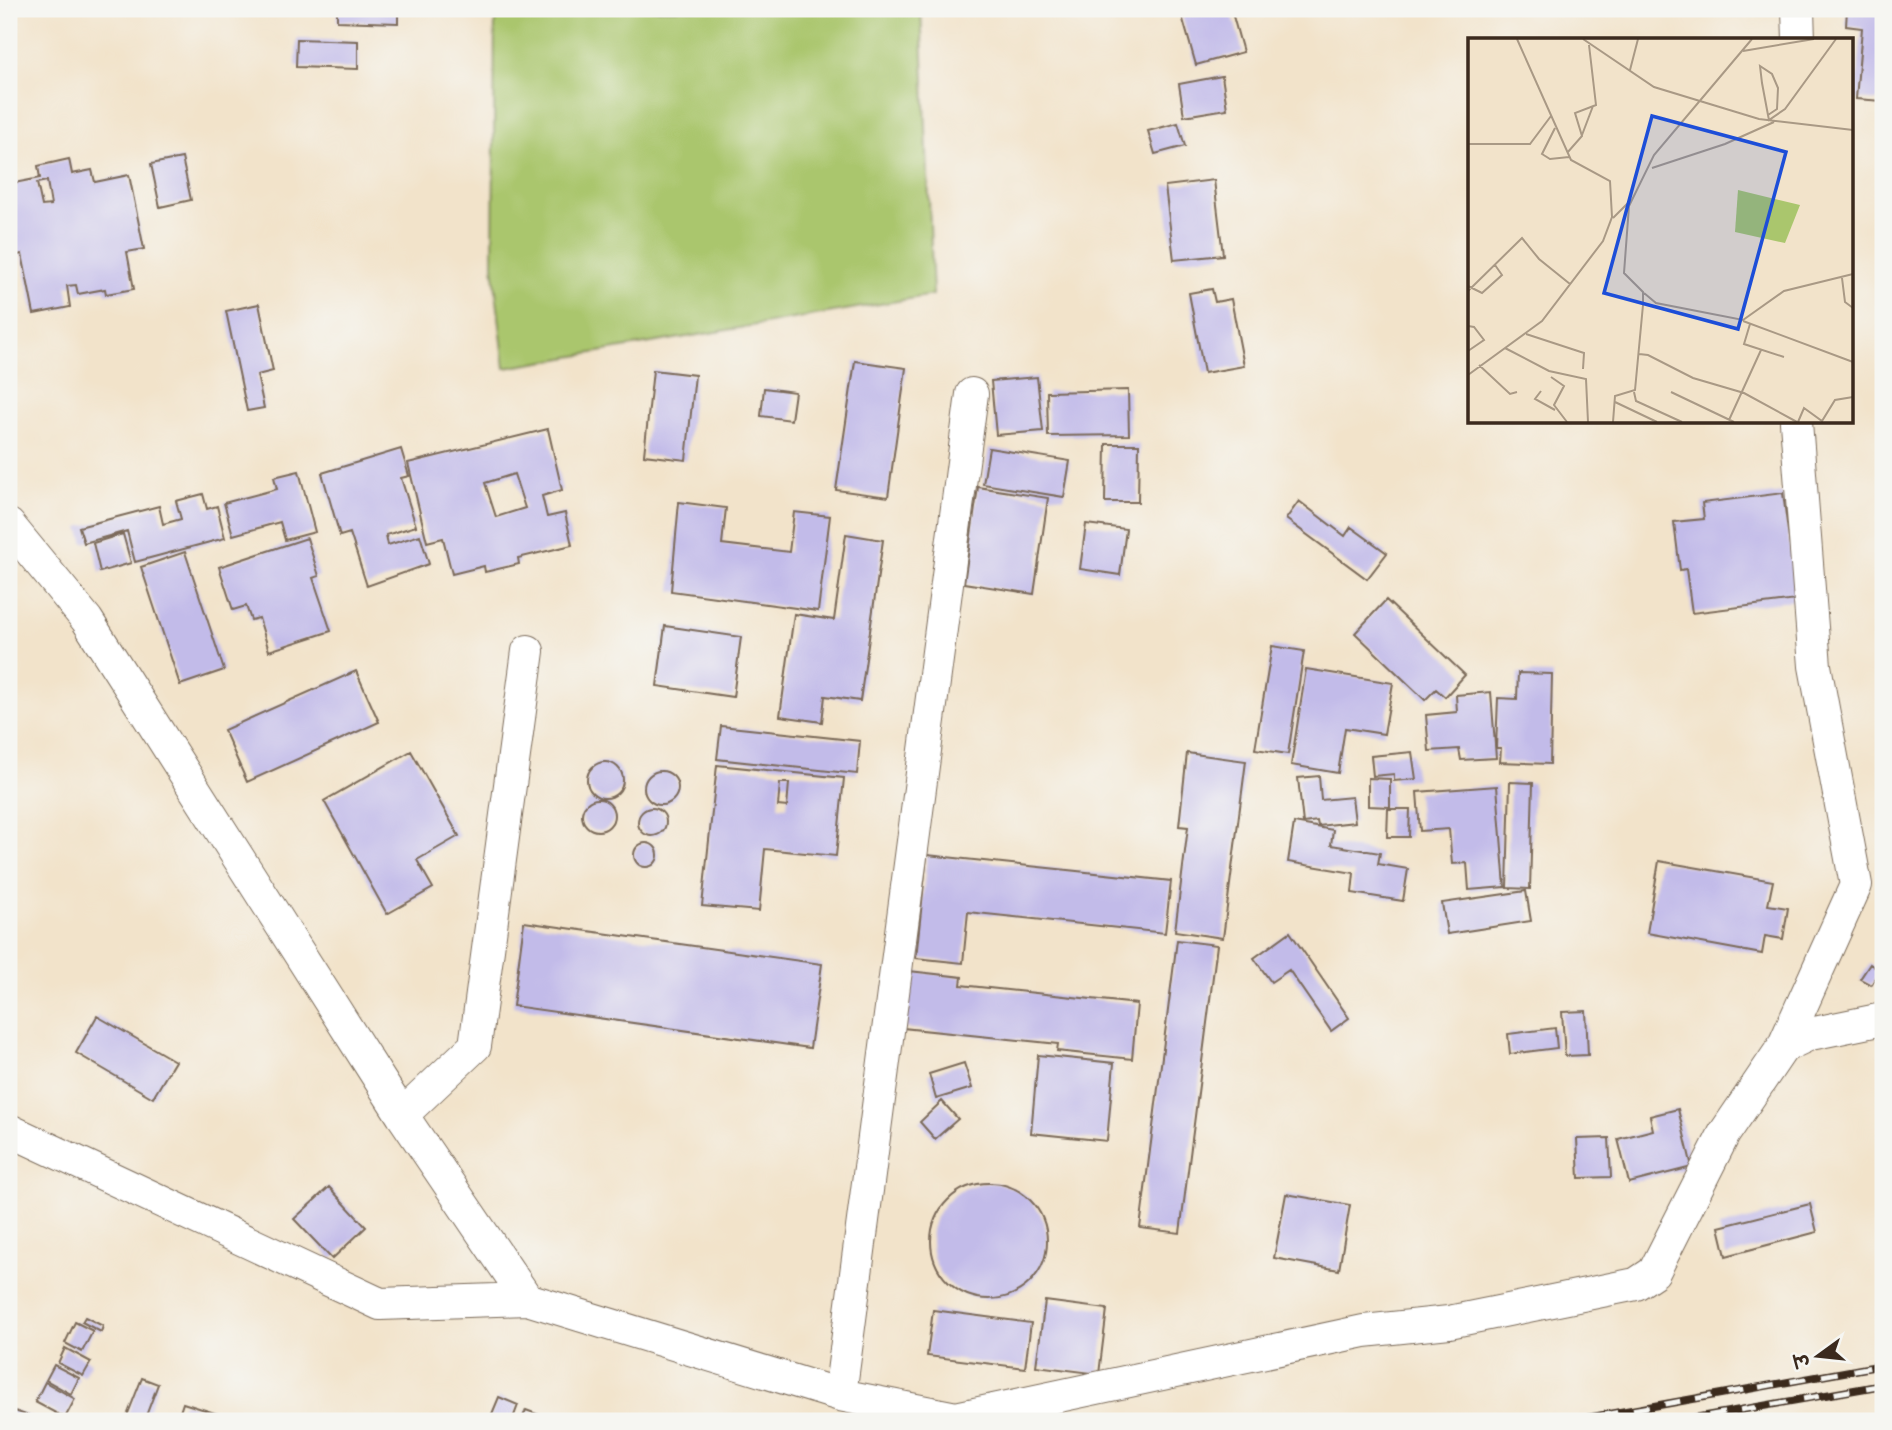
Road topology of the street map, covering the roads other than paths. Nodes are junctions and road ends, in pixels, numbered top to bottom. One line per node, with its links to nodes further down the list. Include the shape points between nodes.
1 (1798, 9): 2 (street)
2 (1799, 38)
3 (972, 394): 13 (street)
4 (1796, 424): 8 (street, via 1815,666 1856,885)
5 (9, 525): 9 (street, via 87,620)
6 (528, 651): 9 (street, via 475,1046)
7 (1883, 1019): 8 (street, via 1810,1034)
8 (1783, 1047): 13 (street, via 1724,1135 1654,1272 1636,1284 1449,1322 1364,1331 956,1418)
9 (402, 1115): 11 (street)
10 (9, 1130): 11 (street, via 380,1304)
11 (527, 1299): 12 (street)
12 (586, 1317): 13 (street); 14 (street, via 657,1353)
13 (840, 1395)
14 (895, 1421)

